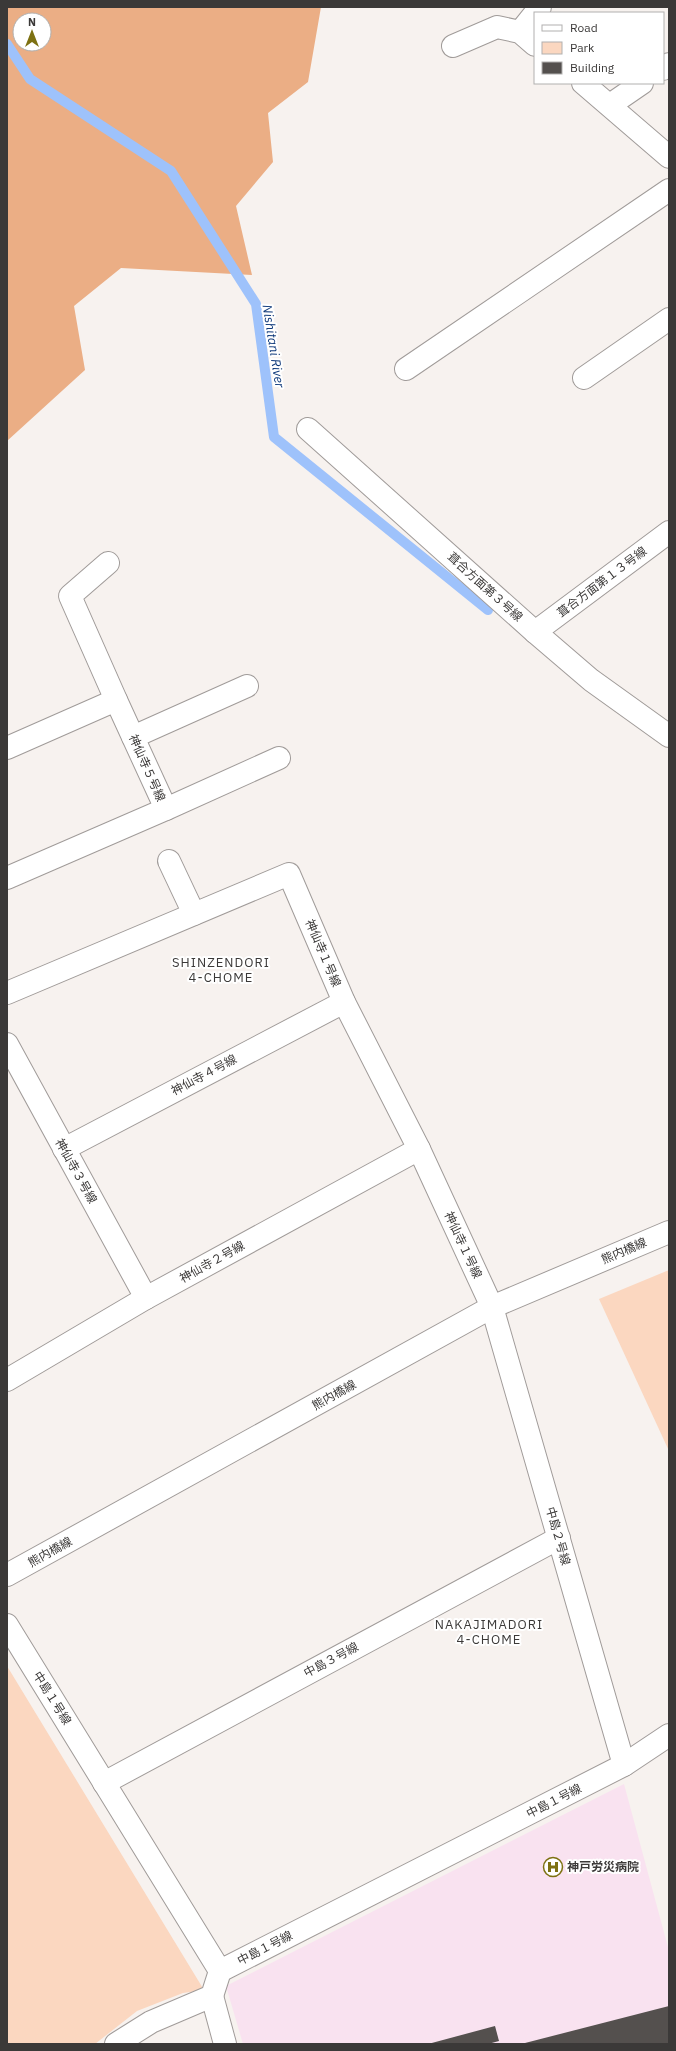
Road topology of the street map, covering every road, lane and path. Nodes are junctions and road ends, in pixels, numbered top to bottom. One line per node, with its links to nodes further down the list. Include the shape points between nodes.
1 (534, 22): 2 (street)
2 (527, 39): 3 (street, via 497,27)
3 (453, 46)
4 (584, 84): 6 (street)
5 (641, 84): 6 (street)
6 (610, 105): 7 (street)
7 (669, 157)
8 (669, 190): 10 (street)
9 (669, 319): 11 (street)
10 (406, 369)
11 (584, 378)
12 (308, 429): 15 (street, 葺合方面第３号線)
13 (669, 532): 15 (street, 葺合方面第１３号線)
14 (108, 563): 17 (street, 神仙寺５号線, via 70,596)
15 (535, 632): 18 (street, 葺合方面第３号線, via 591,680)
16 (247, 686): 19 (street)
17 (116, 700): 19 (street, 神仙寺５号線); 20 (street)
18 (669, 736)
19 (133, 737): 22 (street, 神仙寺５号線)
20 (7, 748)
21 (279, 758): 22 (street)
22 (166, 809): 24 (street, 神仙寺５号線)
23 (169, 861): 25 (street)
24 (7, 878)
25 (194, 914): 26 (street, 神仙寺１号線); 27 (street, 神仙寺１号線, via 289,874)
26 (7, 993)
27 (344, 1002): 29 (street, 神仙寺４号線); 30 (street, 神仙寺１号線)
28 (7, 1044): 29 (street, 神仙寺３号線)
29 (64, 1149): 32 (street, 神仙寺３号線)
30 (419, 1149): 32 (street, 神仙寺２号線); 33 (street, 神仙寺１号線)
31 (669, 1232): 33 (street, 熊内橋線)
32 (146, 1298): 34 (street, 神仙寺２号線)
33 (492, 1307): 35 (street, 中島２号線); 36 (street, 熊内橋線)
34 (7, 1380)
35 (559, 1538): 39 (street, 中島２号線); 40 (street, 中島３号線)
36 (7, 1576)
37 (7, 1625): 40 (street, 中島１号線)
38 (669, 1735): 39 (street, 中島１号線)
39 (624, 1765): 41 (street, 中島１号線)
40 (104, 1782): 41 (street, 中島１号線)
41 (220, 1971): 42 (street)
42 (212, 1996): 43 (street, via 151,2022); 44 (street)
43 (116, 2044)
44 (225, 2044)

